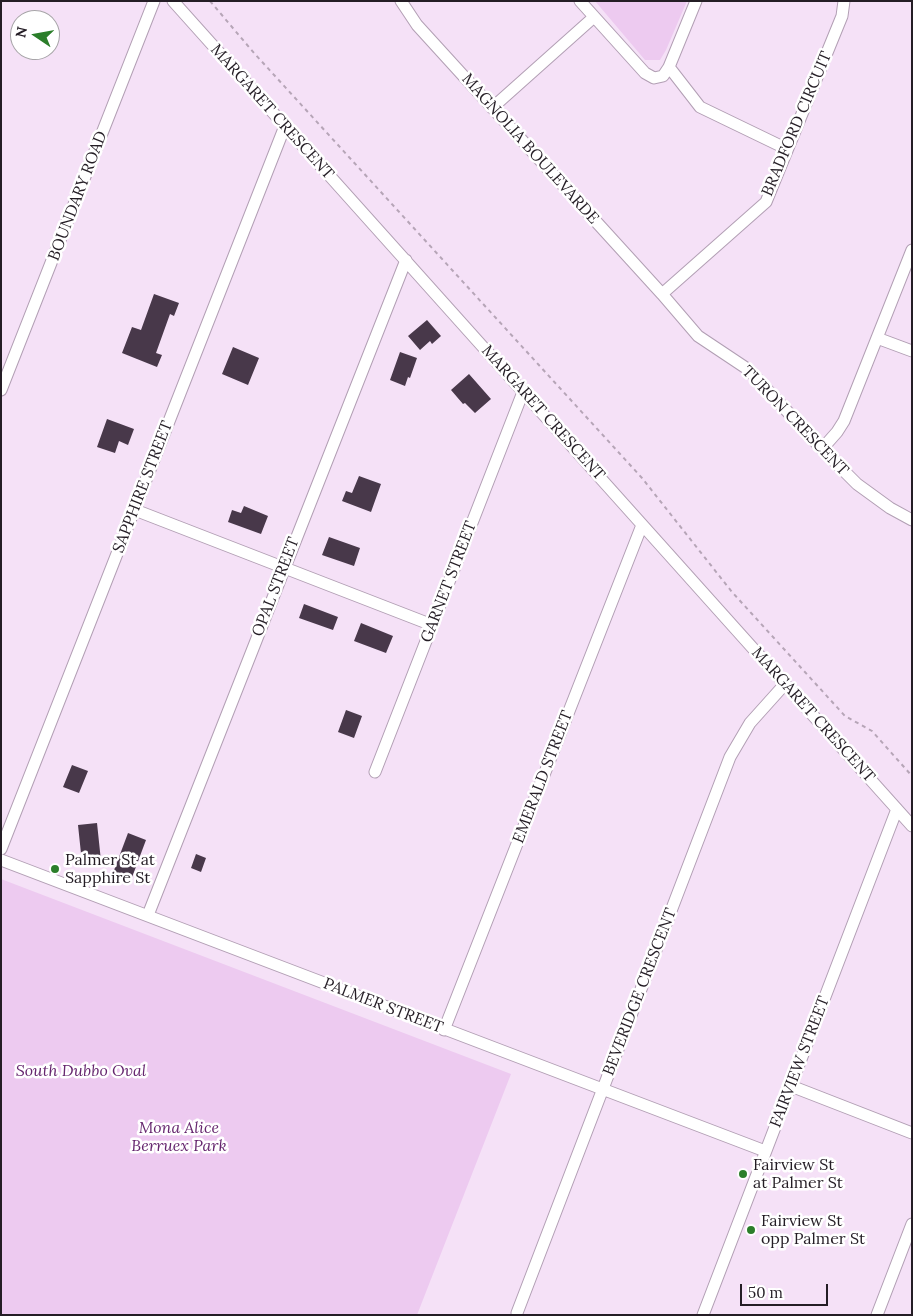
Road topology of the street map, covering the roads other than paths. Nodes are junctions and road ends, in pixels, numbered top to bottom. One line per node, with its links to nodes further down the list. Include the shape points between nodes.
1 (154, 1): 17 (street, BOUNDARY ROAD)
2 (173, 1): 10 (street, MARGARET CRESCENT)
3 (401, 1): 9 (street, MAGNOLIA BOULEVARDE, via 417,25)
4 (580, 1): 7 (street)
5 (696, 1): 8 (street)
6 (844, 1): 11 (street, BRADFORD CIRCUIT, via 842,16)
7 (594, 17): 8 (street, via 645,73 654,78 663,76); 9 (street)
8 (669, 67): 11 (street, via 700,107)
9 (492, 108): 14 (street, MAGNOLIA BOULEVARDE)
10 (285, 126): 13 (street, MARGARET CRESCENT); 20 (street, SAPPHIRE STREET)
11 (787, 149): 14 (street, BRADFORD CIRCUIT, via 766,202)
12 (912, 250): 15 (street)
13 (406, 260): 18 (street, MARGARET CRESCENT); 23 (street, OPAL STREET)
14 (662, 294): 19 (street, TURON CRESCENT, via 698,336 749,370)
15 (877, 338): 16 (street); 19 (street, via 844,420)
16 (912, 351)
17 (1, 390)
18 (523, 392): 22 (street, MARGARET CRESCENT); 24 (street, GARNET STREET)
19 (822, 449): 21 (street, TURON CRESCENT, via 856,484)
20 (134, 510): 23 (street); 29 (street, SAPPHIRE STREET)
21 (912, 520)
22 (642, 525): 25 (street, MARGARET CRESCENT); 32 (street, EMERALD STREET)
23 (283, 567): 24 (street); 31 (street, OPAL STREET)
24 (432, 625): 26 (street, GARNET STREET)
25 (785, 684): 27 (street, MARGARET CRESCENT); 34 (street, BEVERIDGE CRESCENT, via 750,723 730,757)
26 (375, 772)
27 (897, 809): 28 (street, MARGARET CRESCENT); 33 (street, FAIRVIEW STREET)
28 (912, 826)
29 (1, 849)
30 (1, 860): 31 (street, PALMER STREET)
31 (148, 915): 32 (street, PALMER STREET)
32 (444, 1030): 34 (street, PALMER STREET)
33 (791, 1086): 35 (street); 36 (street, FAIRVIEW STREET)
34 (603, 1090): 36 (street, PALMER STREET); 38 (street, BEVERIDGE CRESCENT)
35 (912, 1133)
36 (765, 1151): 39 (street, FAIRVIEW STREET)
37 (912, 1224): 40 (street)
38 (517, 1313)
39 (703, 1315)
40 (877, 1315)

